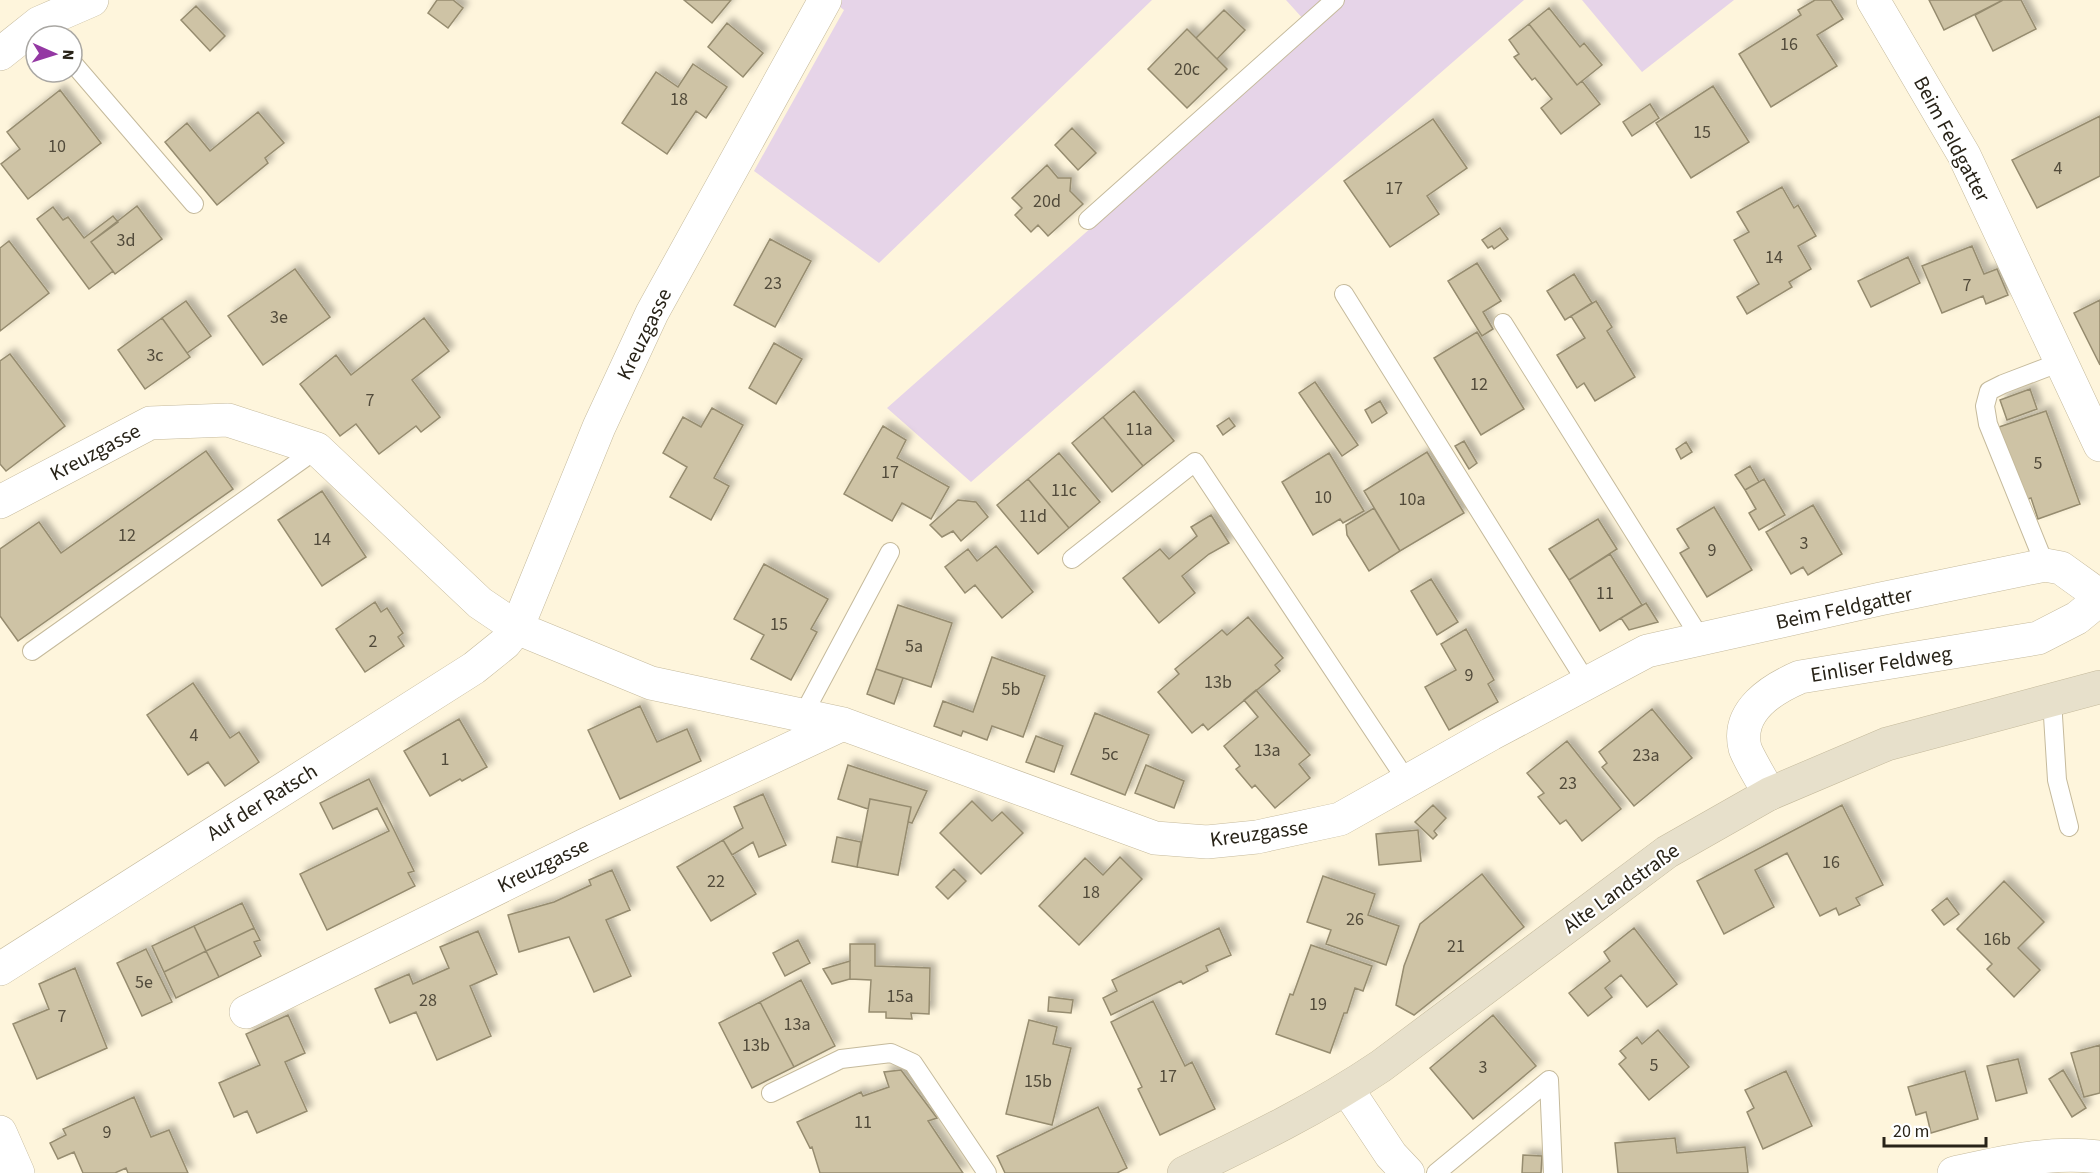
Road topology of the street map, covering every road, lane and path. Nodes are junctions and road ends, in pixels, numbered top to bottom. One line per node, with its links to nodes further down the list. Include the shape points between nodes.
1 (92, 0): 5 (street)
2 (825, 0): 21 (street, Kreuzgasse, via 652,313 599,427)
3 (1335, 0): 10 (lane)
4 (1873, 0): 13 (street, Beim Feldgatter, via 1964,155)
5 (54, 24)
6 (24, 41): 7 (street)
7 (0, 54)
8 (84, 76): 9 (lane)
9 (195, 204)
10 (1088, 220)
11 (1344, 294): 24 (lane)
12 (1503, 323): 22 (lane)
13 (2061, 362): 14 (street, Beim Feldgatter); 19 (lane, via 1989,391 1985,406 1988,424)
14 (2100, 445)
15 (318, 449): 16 (street, Kreuzgasse, via 228,420 150,423); 21 (street, Kreuzgasse, via 480,603); 23 (lane)
16 (0, 502)
17 (890, 552): 27 (lane)
18 (1072, 559): 29 (lane, via 1195,462)
19 (2045, 565): 20 (street, via 2061,568); 22 (street, Beim Feldgatter)
20 (2100, 597): 30 (street, Einliser Feldweg, via 2077,618 2038,638 1800,677 1777,687 1760,700 1745,731 1745,749)
21 (517, 628): 27 (street, Kreuzgasse, via 651,684); 32 (street, Auf der Ratsch, via 474,668)
22 (1701, 639): 24 (street, Beim Feldgatter, via 1647,651)
23 (32, 651)
24 (1587, 683): 29 (street, Kreuzgasse)
25 (2100, 687): 26 (main road, Alte Landstraße)
26 (2052, 700): 30 (main road, Alte Landstraße, via 1887,744); 31 (lane, via 2057,780)
27 (803, 715): 28 (street, Kreuzgasse)
28 (843, 724): 29 (street, Kreuzgasse, via 1155,838 1207,842 1257,837 1340,819); 33 (street, Kreuzgasse, via 587,844)
29 (1407, 781)
30 (1769, 794): 34 (main road, Alte Landstraße, via 1668,852)
31 (2069, 827)
32 (0, 969)
33 (246, 1012)
34 (1347, 1089): 40 (main road, Alte Landstraße); 41 (street, via 1391,1155)
35 (771, 1093): 39 (lane, via 842,1059 891,1053 913,1063)
36 (0, 1132): 38 (street)
37 (2100, 1157): 44 (street, via 2023,1158)
38 (18, 1173)
39 (987, 1173)
40 (1184, 1173)
41 (1408, 1173)
42 (1436, 1173): 43 (lane, via 1549,1080)
43 (1552, 1173)
44 (1954, 1173)

